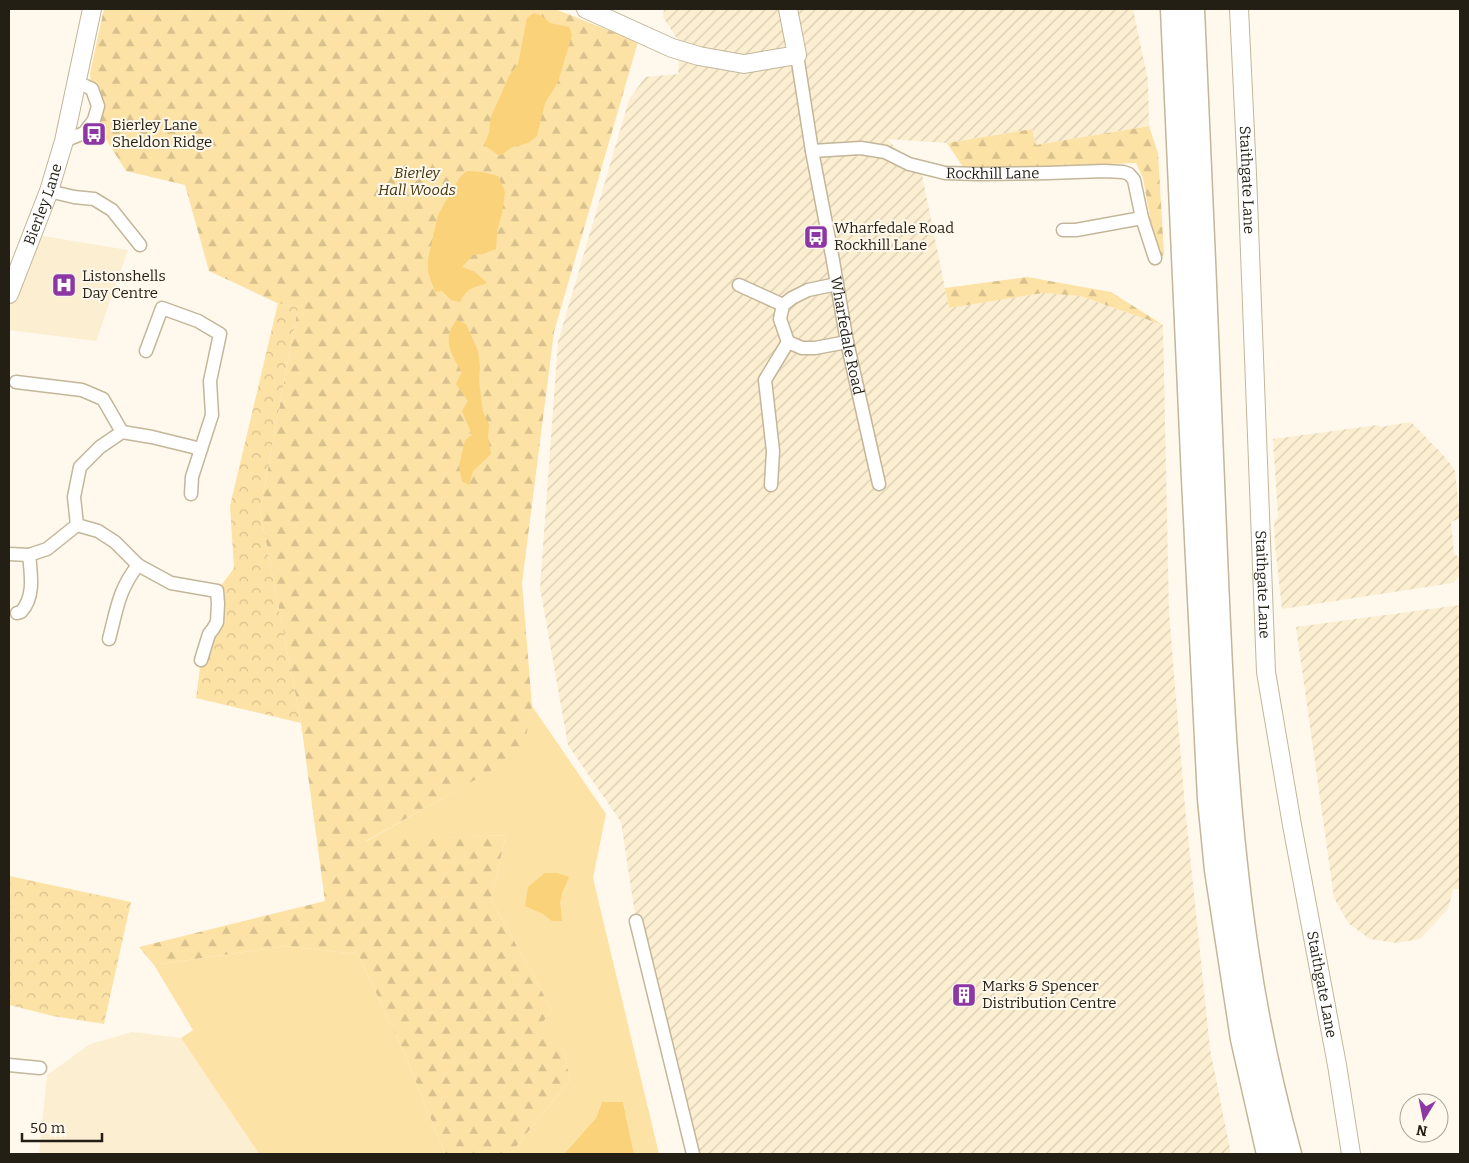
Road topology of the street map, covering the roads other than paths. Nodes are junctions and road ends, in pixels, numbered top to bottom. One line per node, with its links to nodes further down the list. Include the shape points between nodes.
1 (92, 9): 9 (street, Bierley Lane)
2 (586, 9): 8 (street, via 672,48 699,56 744,64)
3 (788, 9): 8 (street, Wharfedale Road)
4 (1157, 9): 12 (highway, via 1165,89)
5 (1172, 9): 12 (highway)
6 (1193, 9): 43 (highway, via 1218,603 1230,799 1247,952)
7 (1239, 9): 44 (street, Staithgate Lane, via 1266,672)
8 (797, 55): 11 (street, Wharfedale Road)
9 (77, 82): 10 (street, Bierley Lane); 10 (street, via 92,89 98,106 94,120 84,133)
10 (64, 141): 13 (street, Bierley Lane)
11 (812, 151): 14 (street, Rockhill Lane, via 861,148 885,152 909,164 945,174 1123,172 1134,180); 18 (street, Wharfedale Road)
12 (1178, 151): 42 (highway, via 1209,799 1216,870 1242,1039)
13 (49, 191): 16 (street, via 94,199 112,210 124,232); 19 (street, Bierley Lane)
14 (1142, 218): 15 (street); 17 (street, Rockhill Lane)
15 (1063, 230)
16 (140, 245)
17 (1155, 258)
18 (837, 284): 21 (street, via 808,290); 23 (street, Wharfedale Road)
19 (10, 286)
20 (739, 286): 21 (street)
21 (784, 304): 22 (street, via 780,319)
22 (788, 342): 23 (street, via 802,348 815,348); 29 (street, via 765,380 773,451)
23 (847, 342): 28 (street, Wharfedale Road)
24 (146, 351): 27 (street, via 162,302 224,333 210,382 212,415)
25 (14, 382): 26 (street, via 82,390 103,399)
26 (122, 432): 27 (street); 31 (street, via 100,447 80,467 74,497)
27 (201, 449): 30 (street, via 192,477)
28 (878, 484)
29 (771, 485)
30 (191, 494)
31 (77, 525): 33 (street, via 47,549); 34 (street, via 98,531)
32 (9, 554): 33 (street)
33 (29, 555): 35 (street, via 31,580 28,601)
34 (138, 566): 36 (street, via 122,590); 37 (street, via 171,583 217,591 217,622 209,634)
35 (17, 613)
36 (109, 639)
37 (201, 660)
38 (636, 921): 41 (street)
39 (9, 1065): 40 (street)
40 (40, 1068)
41 (693, 1154)
42 (1268, 1154)
43 (1290, 1154)
44 (1351, 1154)

